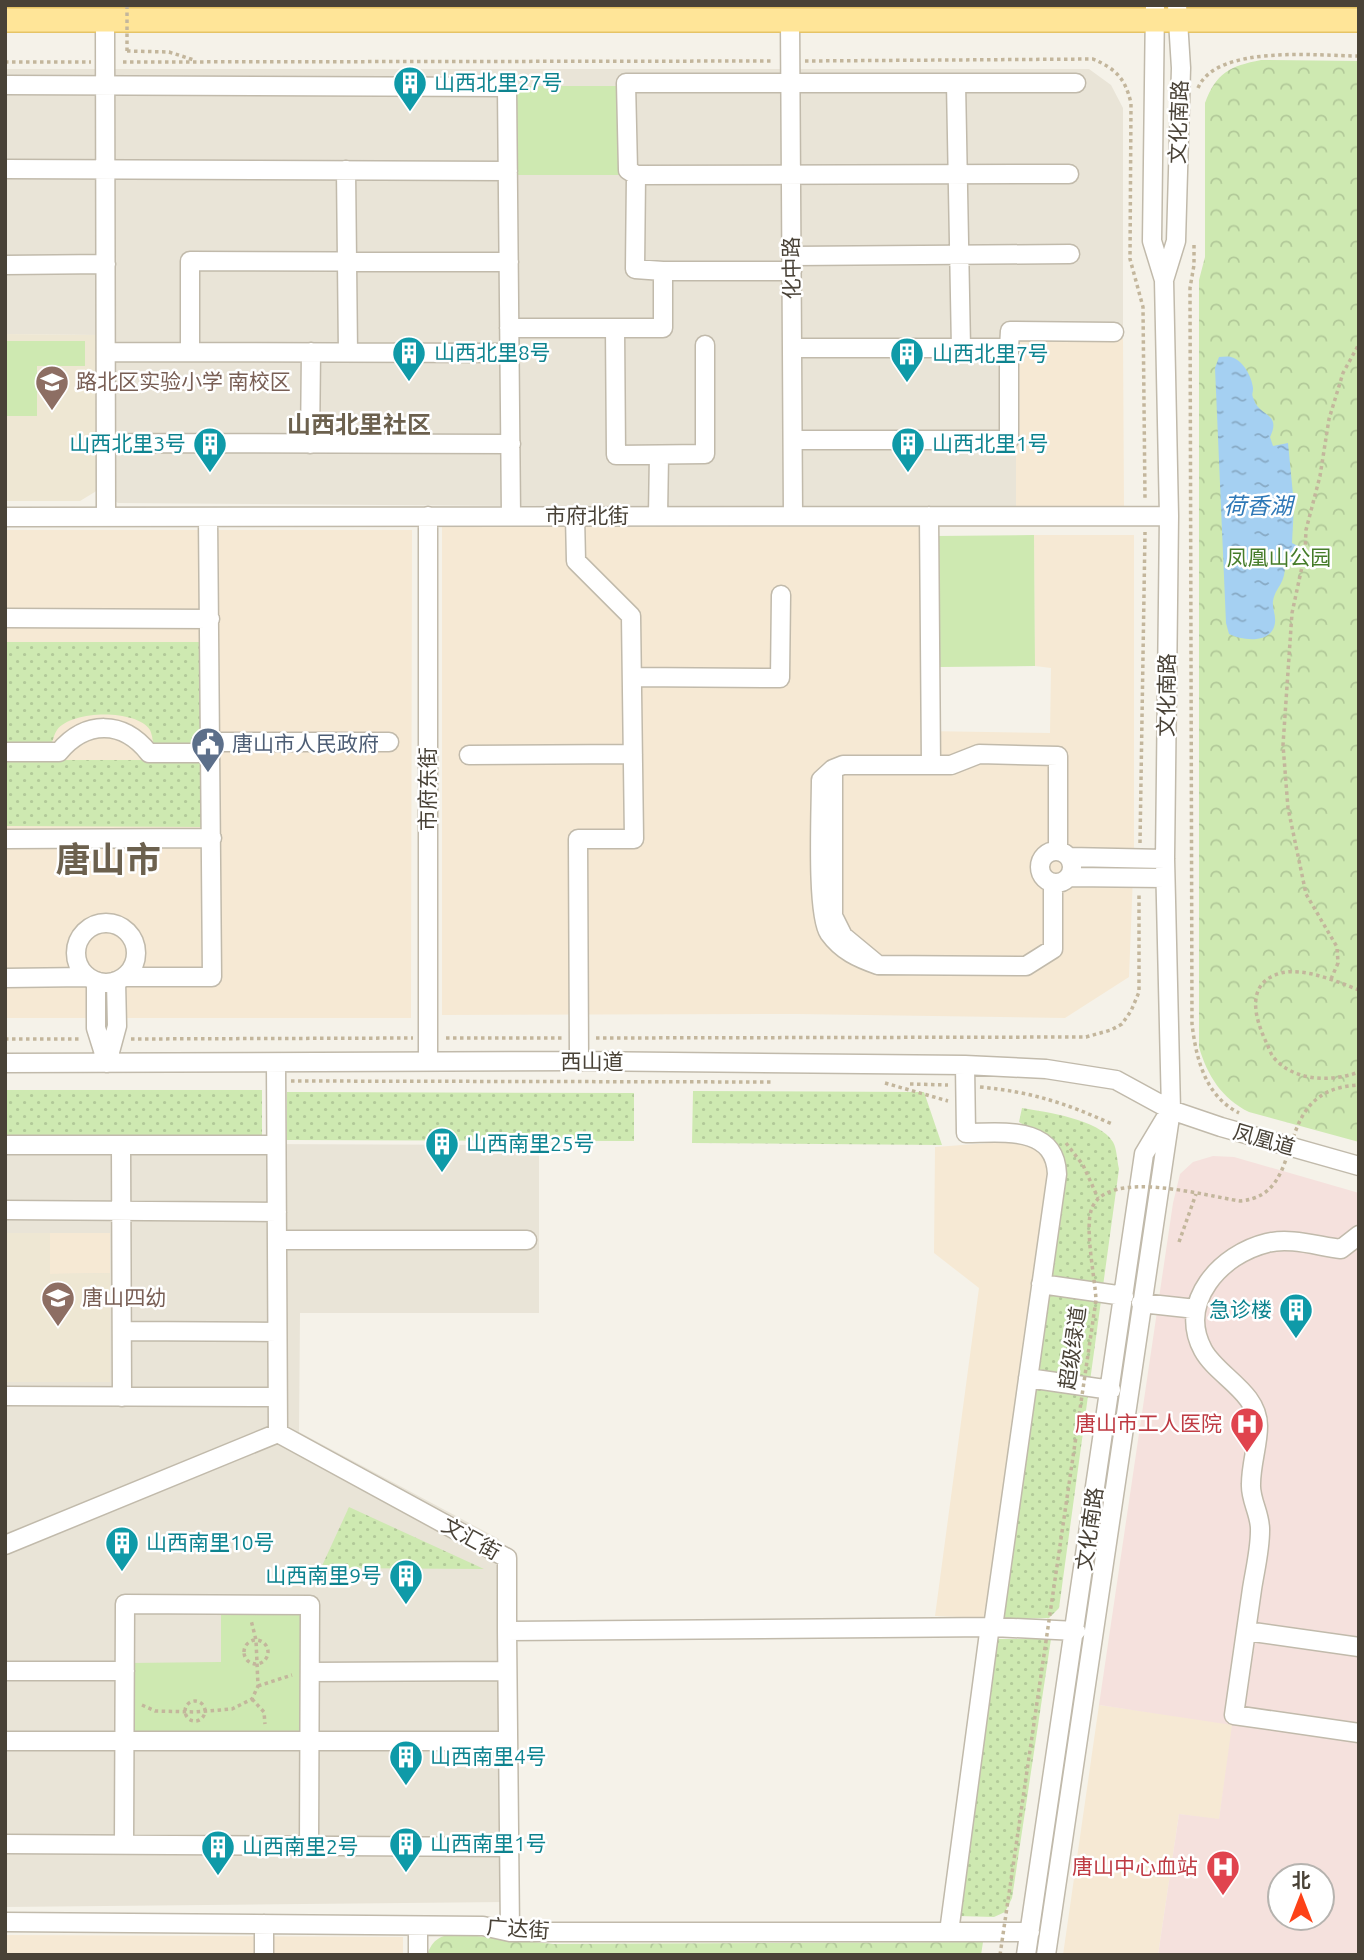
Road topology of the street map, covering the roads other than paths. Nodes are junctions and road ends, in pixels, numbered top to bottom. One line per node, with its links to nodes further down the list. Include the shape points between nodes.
1 (1154, 13): 2 (main road); 5 (main road); 28 (street, 文化南路, via 1152,241)
2 (1177, 13): 6 (main road); 28 (street, 文化南路, via 1181,68 1175,241)
3 (105, 19): 4 (main road); 5 (main road); 11 (street)
4 (5, 20)
5 (790, 20): 7 (street, 化中路)
6 (1359, 20)
7 (791, 83): 8 (street); 16 (street, via 626,83 628,170); 17 (street, 化中路)
8 (956, 83): 9 (street); 18 (street)
9 (1076, 83)
10 (5, 85): 11 (street)
11 (106, 85): 13 (street); 15 (street, via 508,87)
12 (5, 169): 13 (street)
13 (106, 170): 14 (street); 25 (street)
14 (346, 170): 15 (street); 22 (street)
15 (508, 171): 23 (street)
16 (636, 174): 17 (street); 27 (street, via 635,270)
17 (791, 174): 18 (street); 24 (street, 化中路)
18 (957, 174): 19 (street); 21 (street)
19 (1069, 174)
20 (1070, 254): 21 (street)
21 (958, 255): 24 (street); 34 (street)
22 (347, 262): 23 (street); 37 (street, via 190,261); 39 (street)
23 (509, 262): 29 (street)
24 (792, 263): 27 (street); 33 (street, 化中路)
25 (106, 264): 26 (street); 36 (street)
26 (5, 265)
27 (663, 271): 30 (street, via 663,328)
28 (1164, 280): 52 (street, 文化南路)
29 (509, 328): 30 (street); 40 (street)
30 (615, 328): 45 (street, via 616,455)
31 (1114, 331): 35 (street, via 1010,331)
32 (705, 345): 45 (street, via 705,454)
33 (793, 348): 34 (street); 41 (street, 化中路)
34 (961, 348): 35 (street)
35 (1009, 348): 41 (street, via 1009,440)
36 (106, 352): 37 (street); 42 (street)
37 (190, 352): 38 (street)
38 (311, 352): 39 (street); 43 (street)
39 (348, 353): 40 (street)
40 (510, 353): 44 (street)
41 (793, 440): 50 (street, 化中路)
42 (106, 443): 43 (street); 54 (street)
43 (310, 444): 44 (street)
44 (511, 444): 47 (street)
45 (659, 455): 49 (street)
46 (428, 516): 47 (street, 市府北街); 55 (street, 市府北街); 76 (street, 市府东街)
47 (511, 516): 48 (street, 市府北街)
48 (575, 516): 49 (street, 市府北街); 59 (street, via 576,561 631,616)
49 (658, 516): 50 (street, 市府北街)
50 (793, 516): 51 (street, 市府北街)
51 (929, 516): 52 (street, 市府北街); 65 (street)
52 (1169, 516): 69 (street, 文化南路)
53 (5, 517): 54 (street, 市府北街)
54 (106, 517): 55 (street, 市府北街)
55 (208, 517): 58 (street)
56 (781, 595): 59 (street, via 780,678)
57 (5, 618): 58 (street)
58 (209, 619): 61 (street)
59 (632, 677): 63 (street)
60 (389, 742): 61 (street)
61 (211, 747): 62 (street, via 149,753 138,738 116,729 92,729 71,738 59,752); 66 (street)
62 (5, 752)
63 (633, 754): 64 (street); 75 (street, via 634,839 578,839)
64 (469, 755)
65 (930, 765): 68 (street, via 951,765 979,754 1058,756); 71 (street, via 843,765 821,780 822,909 827,931 849,954 878,965 1027,966 1053,948)
66 (212, 838): 67 (street); 74 (street, via 212,977)
67 (5, 839)
68 (1064, 854): 69 (street); 71 (street, via 1072,867); 71 (street, via 1048,854 1041,862 1041,873 1048,881)
69 (1165, 859): 70 (street, 文化南路)
70 (1165, 877): 71 (street); 81 (street, 文化南路)
71 (1061, 880)
72 (5, 978): 73 (street)
73 (92, 979): 74 (street, via 103,983); 74 (street, via 77,962 77,944 88,929 105,923 123,929 134,943 135,961); 78 (street, via 96,1028)
74 (120, 979): 78 (street, via 117,1026)
75 (579, 1061): 76 (street, 西山道); 80 (street, 西山道)
76 (428, 1062): 79 (street, 西山道)
77 (5, 1063): 78 (street, 西山道)
78 (107, 1063): 79 (street, 西山道)
79 (276, 1063): 84 (street)
80 (965, 1065): 81 (street, 西山道, via 1046,1069 1116,1080); 92 (street, via 966,1133 1030,1135 1051,1149 1056,1162)
81 (1171, 1110): 85 (street, 凤凰道); 93 (street, 文化南路, via 1144,1154); 94 (street, 文化南路)
82 (5, 1145): 83 (street)
83 (121, 1145): 84 (street); 87 (street)
84 (276, 1145): 88 (street)
85 (1359, 1167)
86 (5, 1210): 87 (street)
87 (121, 1211): 88 (street); 96 (street)
88 (277, 1212): 90 (street)
89 (1359, 1236): 95 (street, via 1341,1249 1286,1241 1266,1243 1231,1258 1201,1291)
90 (277, 1240): 91 (street); 97 (street)
91 (527, 1240)
92 (1041, 1284): 93 (street); 98 (street)
93 (1124, 1296): 99 (street, 文化南路)
94 (1141, 1303): 95 (street); 132 (street, 文化南路)
95 (1196, 1309): 107 (street, via 1202,1348 1213,1366 1247,1398 1258,1424 1251,1483 1261,1528)
96 (122, 1331): 97 (street); 101 (street)
97 (277, 1332): 102 (street)
98 (1028, 1378): 99 (street); 105 (street)
99 (1111, 1390): 106 (street, 文化南路)
100 (5, 1396): 101 (street)
101 (122, 1397): 102 (street)
102 (277, 1397): 103 (street)
103 (278, 1433): 104 (street); 108 (street, 文汇街, via 507,1558)
104 (5, 1545)
105 (993, 1627): 106 (street); 108 (street); 127 (street)
106 (1076, 1631): 128 (street, 文化南路)
107 (1246, 1631): 109 (street); 114 (street, via 1234,1715)
108 (507, 1632): 112 (street)
109 (1359, 1647)
110 (5, 1671): 111 (street)
111 (125, 1671): 113 (street, via 125,1604 310,1605); 116 (street)
112 (508, 1671): 113 (street); 117 (street)
113 (302, 1673): 118 (street)
114 (1359, 1733)
115 (5, 1741): 116 (street)
116 (125, 1741): 118 (street); 120 (street)
117 (508, 1741): 118 (street); 122 (street)
118 (309, 1742): 121 (street)
119 (5, 1844): 120 (street)
120 (124, 1845): 121 (street)
121 (309, 1846): 122 (street)
122 (509, 1847): 126 (street)
123 (5, 1922): 124 (street, 广达街)
124 (264, 1924): 125 (street, 广达街); 129 (street)
125 (418, 1926): 126 (street, 广达街, via 483,1926); 130 (street)
126 (510, 1932): 127 (street, 广达街)
127 (949, 1932): 128 (street, 广达街)
128 (1030, 1932): 131 (street, 文化南路)
129 (264, 1955)
130 (418, 1955)
131 (1026, 1955)
132 (1046, 1955)

